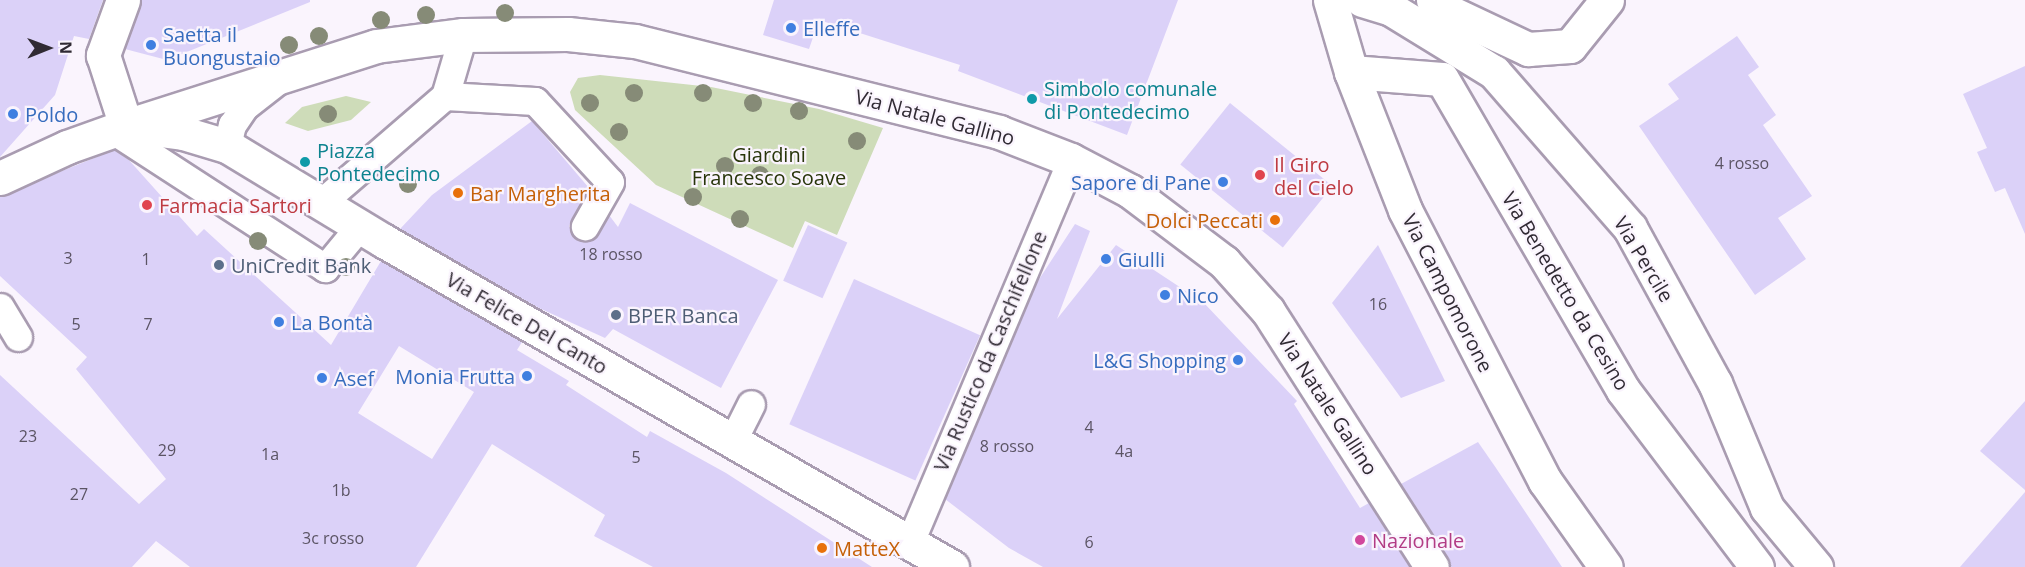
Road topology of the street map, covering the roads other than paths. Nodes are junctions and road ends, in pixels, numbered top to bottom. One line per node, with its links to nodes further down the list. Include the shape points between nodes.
1 (123, 0): 10 (main road, via 103,55)
2 (1329, 0): 7 (main road, Via Campomorone)
3 (1362, 0): 26 (main road, Via Percile, via 1390,9 1494,72 1630,228 1715,383 1767,508)
4 (1433, 0): 5 (main road, via 1445,10 1528,49 1570,45)
5 (1607, 0)
6 (463, 35): 8 (main road, via 376,46); 9 (lane); 12 (main road, Via Natale Gallino, via 568,34 635,41 999,132)
7 (1351, 72): 24 (main road, Via Campomorone, via 1405,210 1545,481); 25 (main road, Via Benedetto da Cesino, via 1442,79 1623,390)
8 (287, 74): 10 (main road); 11 (lane, via 245,106 232,125)
9 (445, 96): 14 (lane); 16 (lane, via 535,101 610,182)
10 (120, 128): 11 (main road, via 183,133); 13 (main road); 15 (lane, via 325,268)
11 (226, 146): 14 (main road)
12 (1071, 160): 21 (lane, Via Rustico da Caschifellone); 23 (main road, Via Natale Gallino, via 1130,190 1174,220 1224,262 1268,311)
13 (0, 178)
14 (321, 202): 15 (main road, Via Felice Del Canto)
15 (359, 226): 20 (main road, Via Felice Del Canto)
16 (585, 226)
17 (0, 307): 18 (lane)
18 (18, 337)
19 (751, 404): 20 (lane)
20 (733, 440): 21 (main road, Via Felice Del Canto)
21 (910, 542): 22 (main road, Via Felice Del Canto)
22 (952, 567)
23 (1432, 567)
24 (1606, 567)
25 (1757, 567)
26 (1816, 567)

